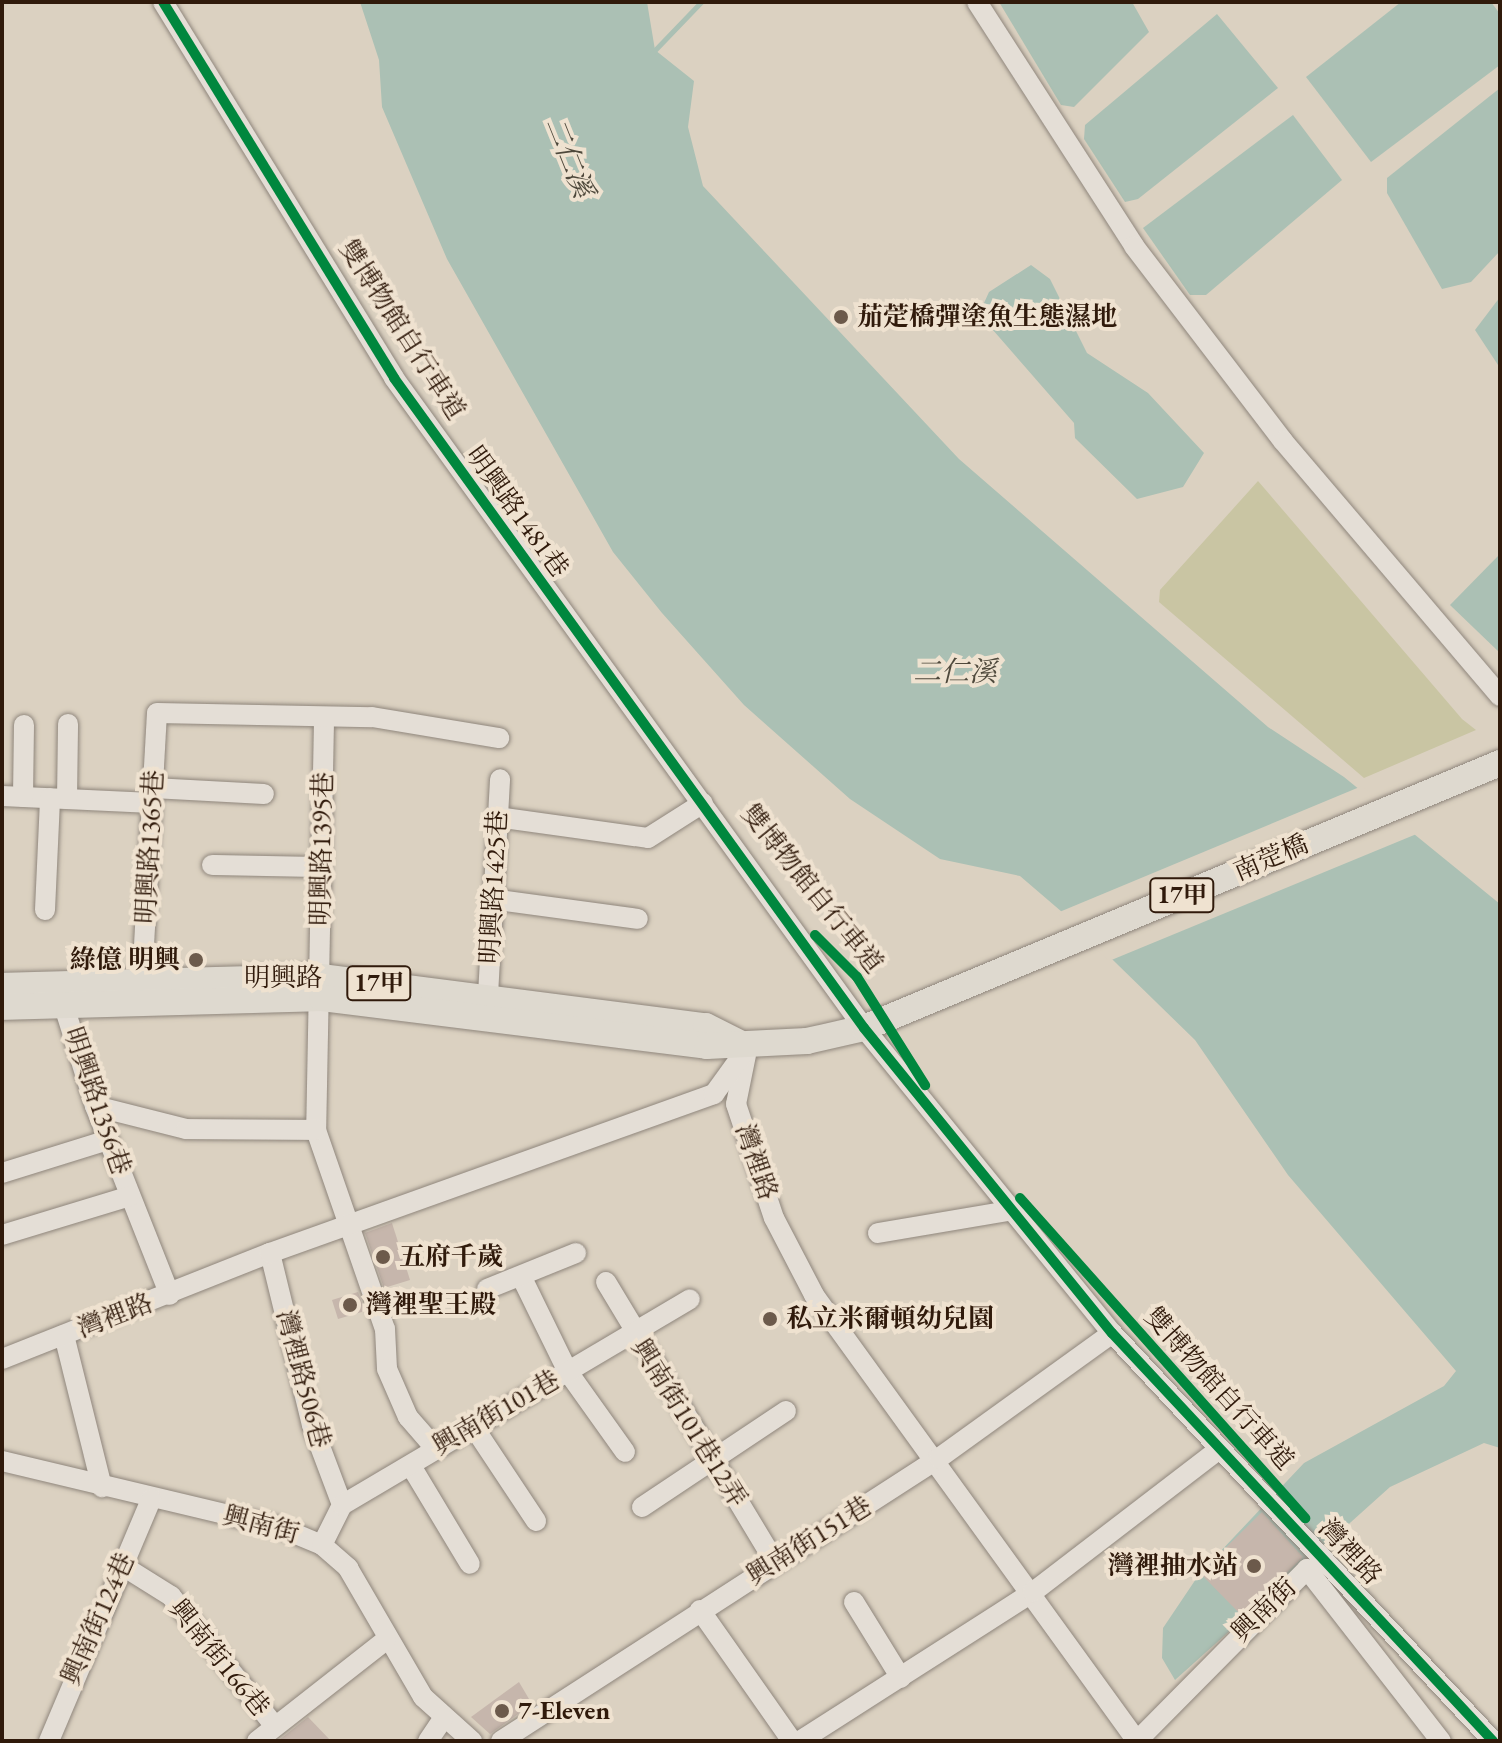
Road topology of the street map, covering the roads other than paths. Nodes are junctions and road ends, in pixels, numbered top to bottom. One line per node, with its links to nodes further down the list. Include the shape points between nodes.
1 (163, 2): 15 (street, 明興路1481巷, via 394,378)
2 (977, 2): 3 (street, via 1134,246 1283,441)
3 (1500, 696)
4 (324, 721): 7 (street, via 372,717); 11 (street, 明興路1365巷, via 157,713); 18 (street, 明興路1395巷)
5 (68, 724): 14 (street)
6 (24, 725): 13 (street)
7 (499, 738)
8 (1500, 763): 28 (main road, 南萣橋 / 17甲)
9 (500, 779): 16 (street, 明興路1425巷)
10 (264, 794): 11 (street)
11 (152, 795): 14 (street); 22 (street, 明興路1365巷)
12 (2, 796): 13 (street)
13 (23, 797): 14 (street)
14 (58, 799): 20 (street)
15 (703, 803): 16 (street, via 648,838); 28 (street, 明興路1481巷)
16 (497, 817): 19 (street, 明興路1425巷)
17 (212, 865): 18 (street)
18 (320, 867): 24 (street, 明興路1395巷)
19 (491, 899): 21 (street); 25 (street, 明興路1425巷)
20 (45, 910)
21 (638, 919)
22 (142, 981): 23 (main road, 明興路 / 17甲); 24 (main road, 明興路 / 17甲)
23 (2, 986)
24 (322, 988): 25 (main road, 明興路 / 17甲); 26 (main road, 明興路 / 17甲); 29 (main road, 明興路 / 17甲); 31 (street, 明興路1395巷)
25 (488, 995): 29 (main road, 明興路 / 17甲, via 706,1026)
26 (64, 1006): 27 (main road, 明興路 / 17甲); 30 (street, 明興路1356巷)
27 (2, 1007)
28 (864, 1028): 29 (main road, 明興路 / 17甲); 35 (street, 灣裡路)
29 (748, 1047): 36 (street, 灣裡路, via 714,1094); 57 (street, 灣裡路, via 736,1104 774,1218 814,1295)
30 (95, 1106): 31 (street, via 186,1129); 32 (street, 明興路1356巷)
31 (316, 1130): 36 (street)
32 (108, 1140): 33 (street); 34 (street, 明興路1356巷)
33 (2, 1173)
34 (130, 1196): 38 (street); 44 (street, 明興路1356巷)
35 (1014, 1210): 37 (street); 47 (street, 灣裡路)
36 (349, 1225): 39 (street, 灣裡路); 53 (street, via 385,1329 387,1369 408,1417)
37 (878, 1233)
38 (2, 1235)
39 (270, 1253): 44 (street, 灣裡路); 62 (street, 灣裡路506巷, via 312,1425)
40 (576, 1253): 41 (street)
41 (521, 1276): 43 (street); 50 (street)
42 (606, 1282): 46 (street, 興南街101巷12弄)
43 (487, 1289)
44 (170, 1295): 48 (street, 灣裡路)
45 (690, 1299): 46 (street, 興南街101巷)
46 (631, 1329): 50 (street, 興南街101巷); 56 (street, 興南街101巷12弄)
47 (1112, 1333): 54 (street, 灣裡路); 57 (street, 興南街151巷)
48 (64, 1335): 49 (street, 灣裡路); 60 (street)
49 (2, 1359)
50 (568, 1372): 52 (street, 興南街101巷); 55 (street)
51 (786, 1411): 56 (street)
52 (473, 1426): 53 (street, 興南街101巷); 64 (street)
53 (433, 1446): 59 (street, 興南街101巷)
54 (1218, 1450): 69 (street); 85 (street, 灣裡路)
55 (625, 1452)
56 (712, 1458): 63 (street); 66 (street, 興南街101巷12弄)
57 (939, 1458): 66 (street, 興南街151巷); 69 (street, 灣裡路)
58 (2, 1461): 60 (street, 興南街)
59 (411, 1466): 62 (street, 興南街101巷); 67 (street)
60 (102, 1487): 61 (street, 興南街)
61 (151, 1499): 65 (street, 興南街, via 279,1527); 68 (street, 興南街124巷)
62 (342, 1505): 65 (street)
63 (642, 1507)
64 (536, 1521)
65 (322, 1545): 72 (street, 興南街, via 348,1568)
66 (775, 1562): 71 (street, 興南街151巷)
67 (470, 1564)
68 (123, 1566): 75 (street, 興南街166巷, via 171,1596); 76 (street, 興南街124巷)
69 (1033, 1592): 73 (street); 83 (street, 灣裡路)
70 (854, 1602): 73 (street)
71 (700, 1610): 80 (street, 興南街151巷); 81 (street)
72 (386, 1640): 74 (street, 興南街); 75 (street, 興南街166巷)
73 (901, 1678): 82 (street)
74 (443, 1719): 78 (street); 79 (street, 興南街)
75 (274, 1725): 77 (street, 興南街166巷)
76 (49, 1741)
77 (257, 1741)
78 (428, 1741)
79 (472, 1741)
80 (501, 1741)
81 (792, 1741)
82 (800, 1741)
83 (1137, 1741): 84 (street, 興南街, via 1307,1569)
84 (1441, 1741)
85 (1493, 1741)

